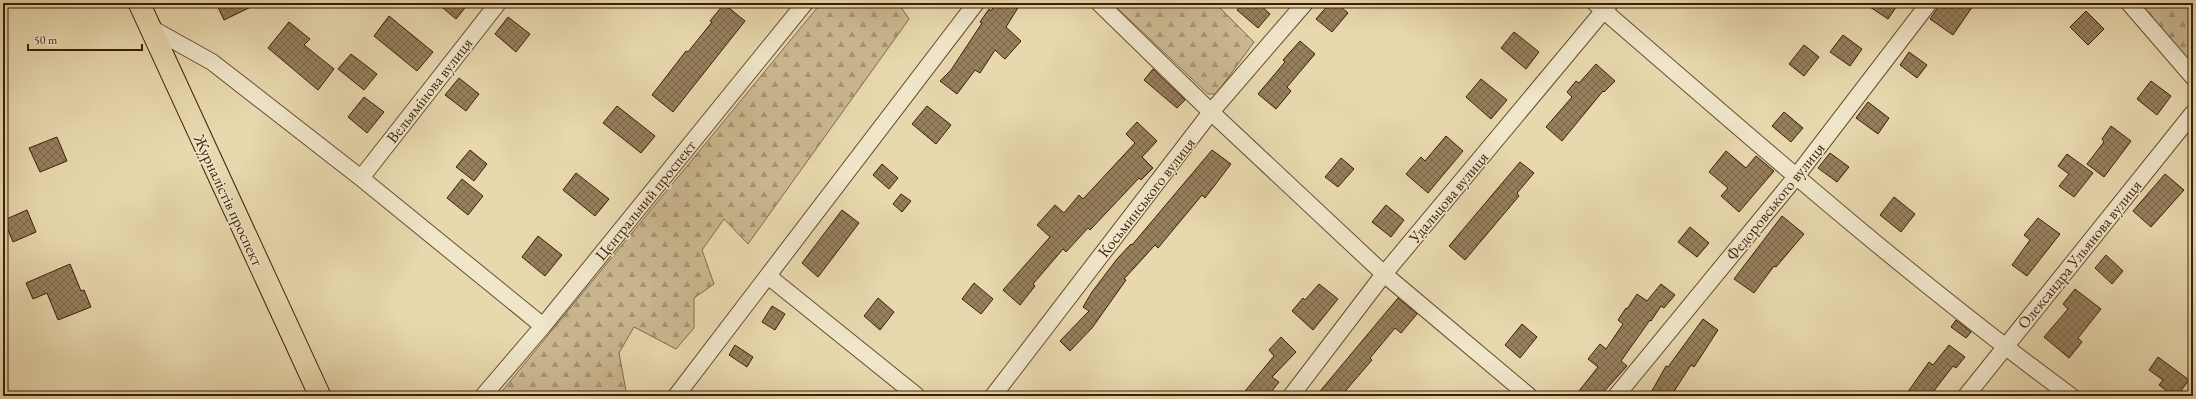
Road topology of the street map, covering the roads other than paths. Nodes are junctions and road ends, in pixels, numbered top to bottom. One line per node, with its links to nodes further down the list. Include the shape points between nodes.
1 (139, 3): 10 (main road, Журналістів проспект)
2 (498, 3): 14 (street, Вельямінова вулиця)
3 (805, 3): 18 (street, Центральний проспект)
4 (976, 3): 17 (street)
5 (1099, 3): 12 (street)
6 (1305, 3): 12 (street, Косьминського вулиця)
7 (1929, 3): 15 (street, Федоровського вулиця)
8 (2128, 3): 11 (street)
9 (1603, 6): 15 (street); 16 (street, Удальцова вулиця)
10 (151, 28): 14 (street, via 212,62); 20 (main road, Журналістів проспект)
11 (2193, 77)
12 (1211, 112): 16 (street); 24 (street, Косьминського вулиця)
13 (2193, 113): 19 (street, Олександра Ульянова вулиця)
14 (361, 178): 18 (street)
15 (1795, 178): 19 (street); 27 (street, Федоровського вулиця)
16 (1384, 274): 25 (street, Удальцова вулиця); 26 (street)
17 (768, 276): 22 (street); 23 (street)
18 (543, 326): 21 (street, Центральний проспект)
19 (2005, 347): 28 (street, Олександра Ульянова вулиця); 29 (street)
20 (320, 396)
21 (483, 396)
22 (676, 396)
23 (917, 396)
24 (993, 396)
25 (1291, 396)
26 (1529, 396)
27 (1616, 396)
28 (1966, 396)
29 (2071, 396)

